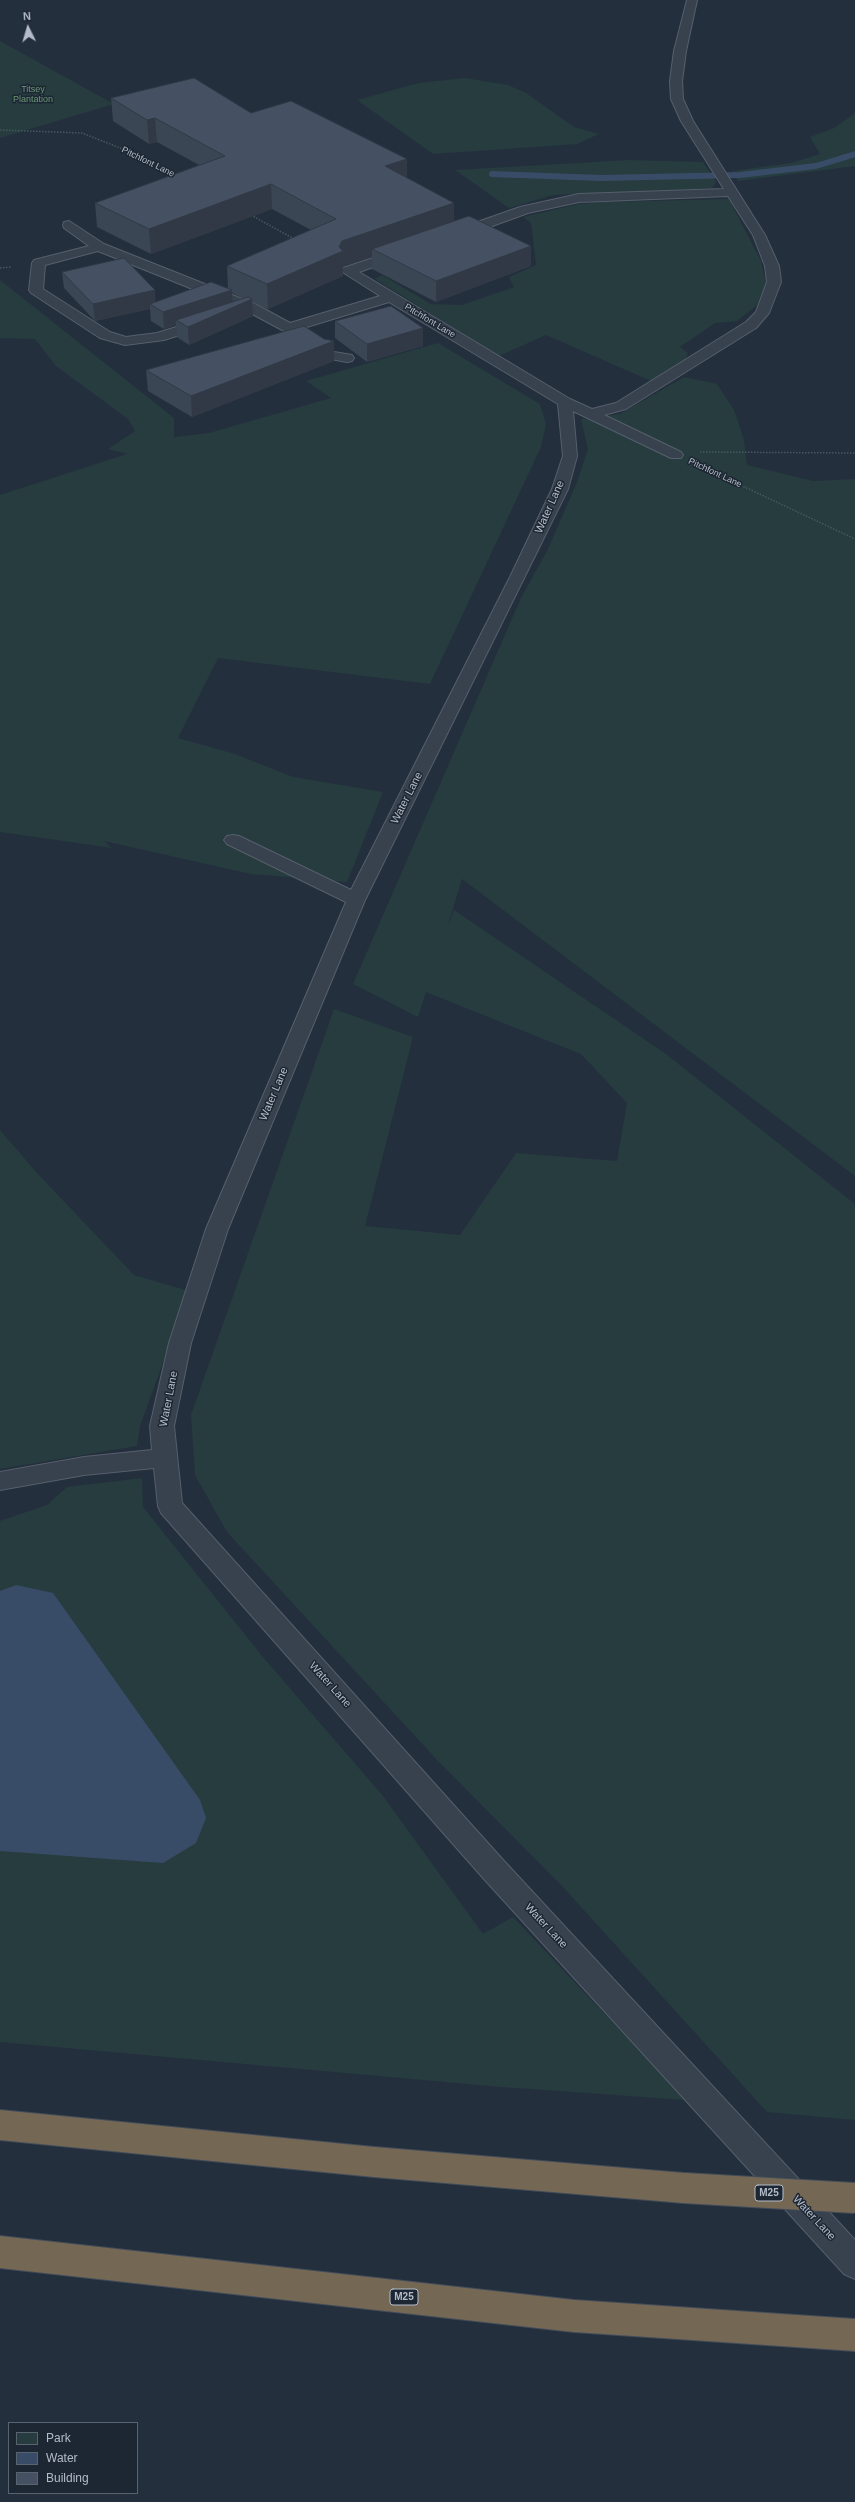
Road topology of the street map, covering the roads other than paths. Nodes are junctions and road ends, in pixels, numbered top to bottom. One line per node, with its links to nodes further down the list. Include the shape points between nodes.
1 (692, 0): 2 (lane, via 680,51 676,81 677,99 687,121)
2 (733, 192): 4 (lane, via 579,198 524,210); 12 (lane, via 759,235 772,266 774,282 762,313 751,325 621,406)
3 (69, 225): 5 (lane)
4 (448, 237)
5 (99, 247): 8 (lane); 8 (lane, via 39,263 36,290 105,335 125,341 159,337)
6 (412, 249): 7 (lane, Pitchfont Lane, via 348,271)
7 (391, 297): 9 (lane); 11 (lane, Pitchfont Lane)
8 (250, 307): 9 (lane)
9 (290, 328): 10 (lane, via 330,355)
10 (347, 358)
11 (565, 402): 12 (lane, Pitchfont Lane); 15 (lane, Water Lane, via 570,456 560,489)
12 (592, 414): 13 (lane, Pitchfont Lane)
13 (676, 455)
14 (233, 840): 15 (lane)
15 (356, 900): 16 (lane, Water Lane, via 217,1228 180,1343 162,1426)
16 (165, 1458): 17 (lane, via 84,1466); 21 (lane, Water Lane, via 170,1506 494,1870)
17 (0, 1481)
18 (0, 2125): 19 (highway, M25, bridge, via 70,2134 374,2162 684,2188)
19 (855, 2198)
20 (0, 2252): 22 (highway, M25, via 574,2316)
21 (855, 2263)
22 (855, 2336)

